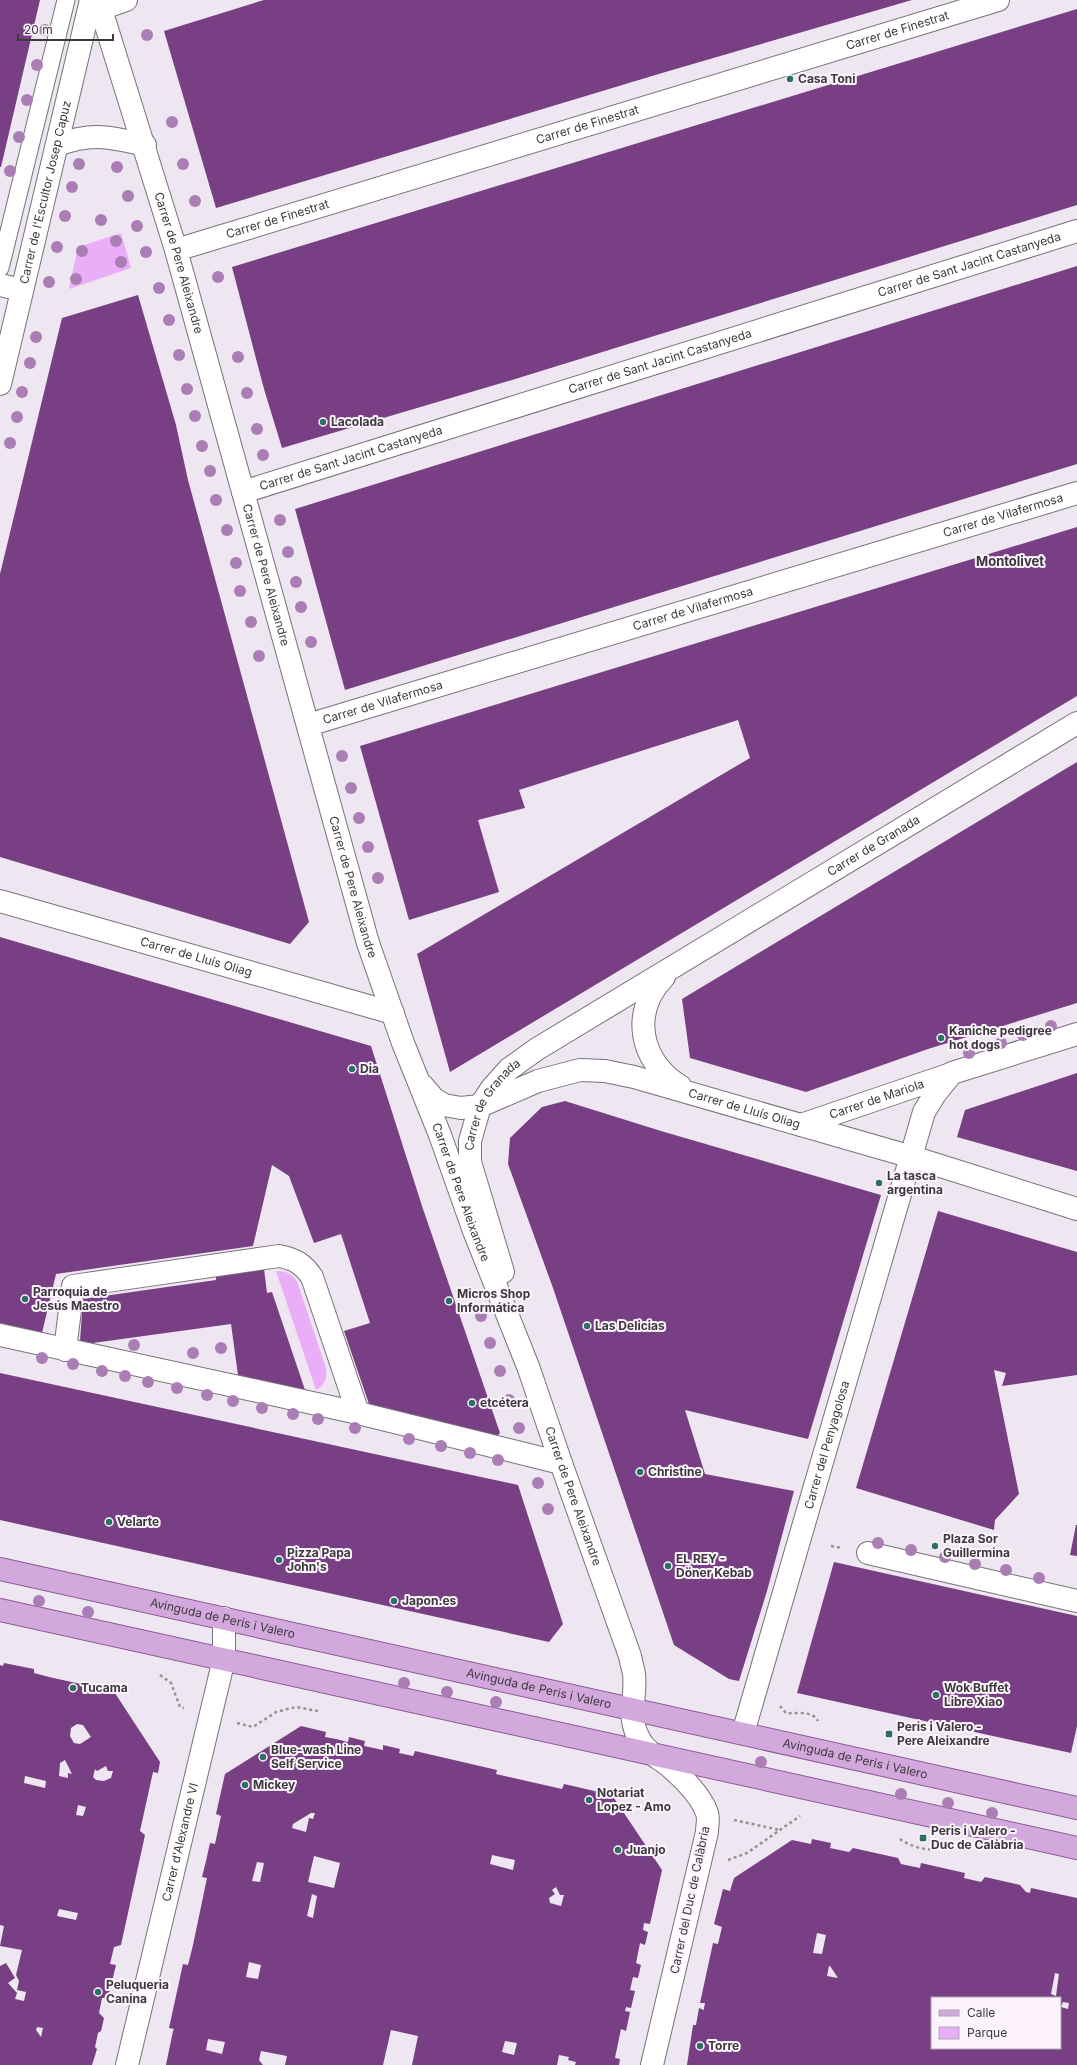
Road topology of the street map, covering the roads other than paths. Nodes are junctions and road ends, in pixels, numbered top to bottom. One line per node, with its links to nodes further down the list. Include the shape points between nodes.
1 (66, 0): 9 (lane)
2 (126, 0): 4 (street)
3 (998, 0): 8 (street, Carrer de Finestrat)
4 (97, 3): 5 (street, Carrer de l'Escultor Josep Capuz); 6 (street, Carrer de Pere Aleixandre)
5 (57, 145): 6 (street, via 79,138 100,136); 11 (street, Carrer de l'Escultor Josep Capuz)
6 (145, 145): 8 (street, Carrer de Pere Aleixandre)
7 (1077, 231): 13 (street, Carrer de Sant Jacint Castanyeda)
8 (176, 250): 13 (street, Carrer de Pere Aleixandre)
9 (0, 268)
10 (0, 285): 11 (street)
11 (22, 290): 12 (street, Carrer de l'Escultor Josep Capuz)
12 (0, 384)
13 (243, 492): 16 (street, Carrer de Pere Aleixandre)
14 (1077, 493): 16 (street, Carrer de Vilafermosa)
15 (1077, 723): 18 (street, Carrer de Granada)
16 (308, 725): 19 (street, Carrer de Pere Aleixandre, via 368,942)
17 (0, 901): 19 (street, Carrer de Lluís Oliag)
18 (671, 969): 23 (street, Carrer de Granada, via 653,988 645,1004 646,1046 656,1066 667,1079); 24 (street, Carrer de Granada, via 526,1056 509,1069)
19 (393, 1014): 22 (street, Carrer de Pere Aleixandre)
20 (1077, 1034): 21 (street, Carrer de Mariola)
21 (952, 1073): 25 (street, Carrer de Mariola); 26 (street, Carrer de Mariola, via 924,1112)
22 (419, 1081): 24 (street, Carrer de Lluís Oliag, via 434,1099 444,1105 461,1108); 30 (street, Carrer de Pere Aleixandre)
23 (693, 1094): 24 (street, Carrer de Lluís Oliag, via 627,1075 580,1070 538,1081); 25 (street, Carrer de Lluís Oliag)
24 (480, 1106): 30 (street, Carrer de Granada, via 470,1141 470,1162 493,1234)
25 (801, 1125): 26 (street, Carrer de Lluís Oliag)
26 (912, 1157): 27 (street, Carrer de Lluís Oliag); 40 (street, Carrer del Penyagolosa)
27 (1077, 1209)
28 (0, 1335): 29 (street)
29 (65, 1350): 31 (street); 31 (street, via 72,1286 279,1256 294,1259 305,1266 312,1277)
30 (529, 1369): 32 (street, Carrer de Pere Aleixandre)
31 (358, 1413): 32 (street)
32 (561, 1463): 39 (street, Carrer de Pere Aleixandre, via 630,1656 634,1674)
33 (868, 1554): 35 (street)
34 (0, 1569): 37 (main road, Avinguda de Peris i Valero)
35 (1077, 1601)
36 (0, 1610): 38 (main road)
37 (224, 1618): 38 (street, Carrer d'Alexandre VI); 39 (main road, Avinguda de Peris i Valero)
38 (224, 1659): 41 (main road); 44 (street, Carrer d'Alexandre VI)
39 (631, 1709): 40 (main road, Avinguda de Peris i Valero); 41 (street, Carrer de Pere Aleixandre, via 634,1728)
40 (743, 1733): 42 (main road, Avinguda de Peris i Valero)
41 (652, 1755): 43 (main road); 45 (street, Carrer del Duc de Calàbria, via 684,1780 708,1814 707,1832)
42 (1077, 1808)
43 (1077, 1848)
44 (127, 2065)
45 (652, 2065)

